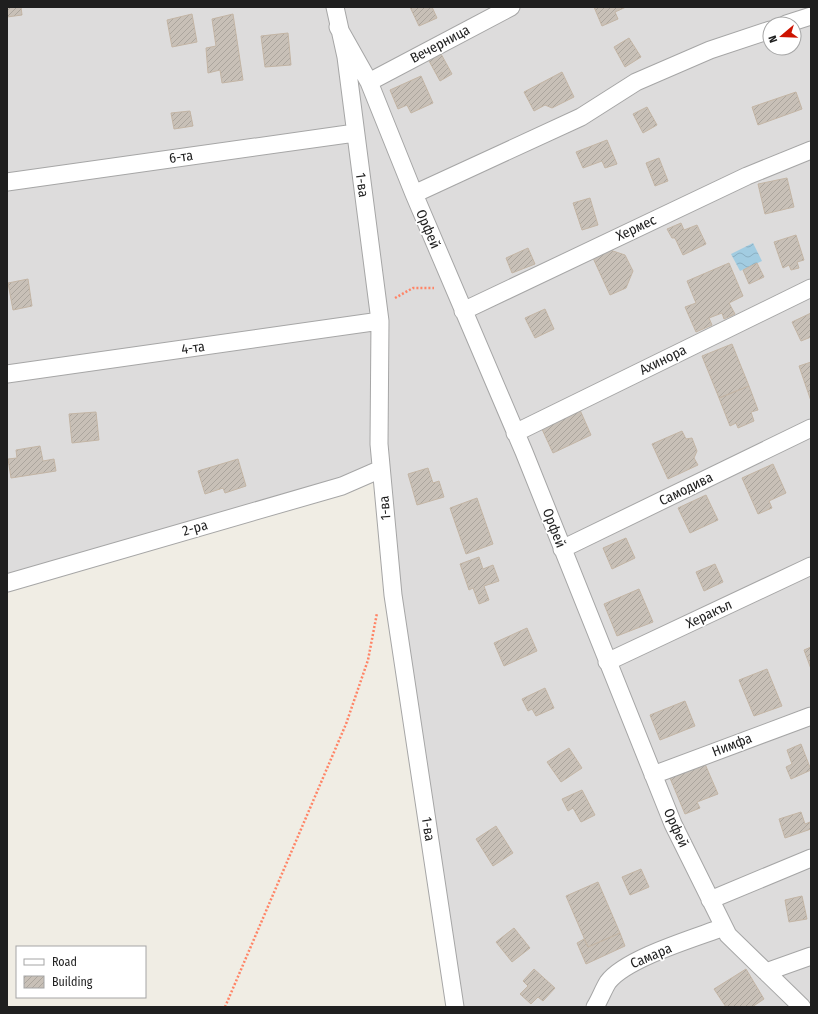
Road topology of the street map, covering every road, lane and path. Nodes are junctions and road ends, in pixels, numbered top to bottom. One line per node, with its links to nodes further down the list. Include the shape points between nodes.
1 (335, 7): 3 (street, 1-ва)
2 (511, 7): 5 (street, Вечерница)
3 (338, 27): 5 (street, Орфей); 6 (street, 1-ва, via 346,57)
4 (762, 33): 9 (street, via 710,50 636,82 581,117)
5 (369, 82): 9 (street, Орфей)
6 (355, 133): 8 (street, 6-та); 12 (street, 1-ва)
7 (811, 150): 11 (street, Хермес)
8 (7, 182)
9 (414, 194): 11 (street, Орфей)
10 (811, 288): 15 (street, Ахинора)
11 (461, 306): 12 (path, via 435,288 413,288 391,300); 15 (street, Орфей)
12 (380, 321): 13 (street, 4-та); 16 (street, 1-ва)
13 (7, 374)
14 (811, 428): 17 (street, Самодива)
15 (515, 433): 17 (street, Орфей)
16 (381, 468): 19 (street, 2-ра, via 342,486); 20 (street, 1-ва)
17 (562, 549): 21 (street, Орфей)
18 (811, 566): 21 (street, Херакъл)
19 (7, 582)
20 (393, 595): 29 (path, via 375,615 368,660 346,724); 30 (street, 1-ва)
21 (607, 662): 23 (street, Орфей)
22 (811, 716): 23 (street, Нимфа)
23 (653, 775): 25 (street, Орфей, via 673,824)
24 (811, 858): 25 (street)
25 (710, 900): 26 (street, Орфей)
26 (724, 927): 28 (street, Орфей, via 728,935); 31 (street, Самара, via 643,958 625,968 609,982)
27 (811, 956): 28 (street)
28 (766, 972): 32 (street, Орфей)
29 (225, 1007)
30 (455, 1007)
31 (595, 1007)
32 (802, 1007)

